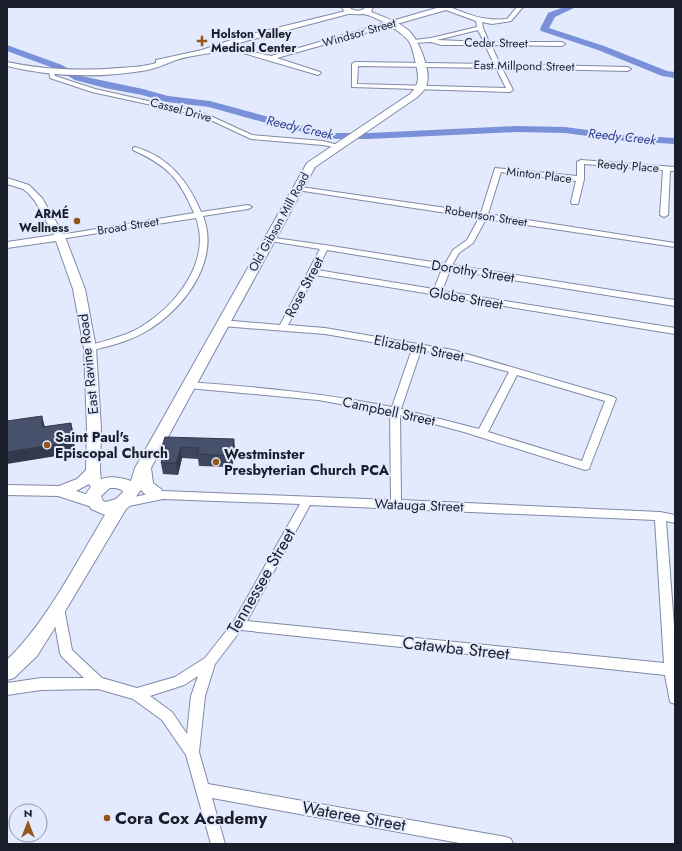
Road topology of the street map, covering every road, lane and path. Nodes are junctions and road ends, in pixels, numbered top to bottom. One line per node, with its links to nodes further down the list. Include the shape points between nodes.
1 (447, 7): 5 (street); 6 (street, Windsor Street)
2 (520, 7): 5 (street, via 510,20)
3 (367, 9): 4 (main road); 6 (main road)
4 (347, 10): 18 (street, via 148,67 81,73)
5 (479, 20): 7 (street)
6 (391, 24): 9 (main road, via 406,32); 13 (street, Windsor Street)
7 (480, 28): 8 (street); 10 (street)
8 (431, 40): 9 (street); 10 (street, Cedar Street, via 441,43)
9 (414, 42): 15 (main road)
10 (487, 43): 11 (street, Cedar Street); 16 (street)
11 (562, 44)
12 (243, 52): 13 (street)
13 (271, 58): 19 (street)
14 (7, 63): 18 (street, via 27,69)
15 (420, 64): 16 (street, East Millpond Street); 20 (main road, via 424,76); 20 (street, East Millpond Street, via 355,64 353,74 354,86)
16 (497, 66): 17 (street, East Millpond Street); 20 (street, via 510,90)
17 (628, 69)
18 (53, 71): 21 (street, Cassel Drive, via 52,77 90,90 204,115 251,137)
19 (318, 73)
20 (422, 88): 21 (main road, Old Gibson Mill Road, via 414,96)
21 (341, 144): 26 (main road, Old Gibson Mill Road, via 311,165)
22 (135, 149): 29 (street, via 160,162 183,181)
23 (671, 169): 24 (street, Reedy Place, via 581,162); 31 (street)
24 (580, 179): 27 (street); 30 (street, Minton Place, via 498,170)
25 (7, 181): 32 (street, East Ravine Road, via 32,191)
26 (297, 188): 30 (street, Robertson Street); 33 (main road, Old Gibson Mill Road)
27 (575, 202)
28 (248, 207): 29 (street, Broad Street)
29 (199, 215): 32 (street, Broad Street); 44 (street, via 203,228 204,249 198,271 175,303 141,331)
30 (484, 215): 35 (street, Robertson Street); 37 (street, via 470,242 456,252)
31 (664, 215)
32 (60, 236): 34 (street, Broad Street); 44 (street, East Ravine Road, via 79,289)
33 (270, 239): 36 (street, Dorothy Street); 41 (main road, Old Gibson Mill Road)
34 (7, 245)
35 (675, 245)
36 (325, 247): 37 (street, Dorothy Street); 38 (street, Rose Street)
37 (447, 267): 39 (street); 40 (street, Dorothy Street)
38 (312, 272): 39 (street, Globe Street); 42 (street, Rose Street)
39 (437, 292): 43 (street, Globe Street)
40 (675, 303)
41 (222, 323): 42 (street, Elizabeth Street); 47 (main road, Old Gibson Mill Road)
42 (283, 327): 45 (street, Elizabeth Street, via 325,331)
43 (675, 332)
44 (90, 348): 52 (street, East Ravine Road, via 94,419)
45 (417, 348): 46 (street, Elizabeth Street, via 453,353); 48 (street)
46 (514, 370): 49 (street); 50 (street, Elizabeth Street, via 611,399)
47 (188, 385): 48 (street, Campbell Street, via 309,395); 51 (main road, Old Gibson Mill Road)
48 (395, 410): 49 (street, Campbell Street); 58 (street)
49 (482, 433): 50 (street, Campbell Street)
50 (584, 466)
51 (143, 468): 55 (main road, Old Gibson Mill Road, via 137,485); 56 (main road, via 147,489)
52 (93, 471): 54 (street, via 88,479 76,487); 55 (street, East Ravine Road, via 94,481)
53 (7, 490): 54 (street)
54 (59, 491): 55 (street)
55 (113, 494): 56 (street, Watauga Street, via 148,497); 61 (main road, via 103,531)
56 (159, 494): 57 (street, Watauga Street)
57 (307, 501): 58 (street, Watauga Street); 62 (street, Tennessee Street)
58 (396, 504): 59 (street, Watauga Street)
59 (660, 516): 60 (street, Watauga Street); 64 (street)
60 (675, 519)
61 (58, 608): 65 (main road, via 30,650); 66 (street, via 66,653)
62 (238, 626): 63 (street, Tennessee Street); 64 (street, Catawba Street)
63 (209, 662): 68 (street, Tennessee Street, via 179,681); 70 (street, via 198,696)
64 (673, 670): 69 (street)
65 (7, 672)
66 (98, 683): 67 (street, via 41,684); 68 (street)
67 (7, 689)
68 (137, 694): 70 (street, via 167,716)
69 (675, 698)
70 (192, 752): 71 (street)
71 (203, 790): 72 (street); 73 (street, Wateree Street)
72 (218, 844)
73 (506, 844)

